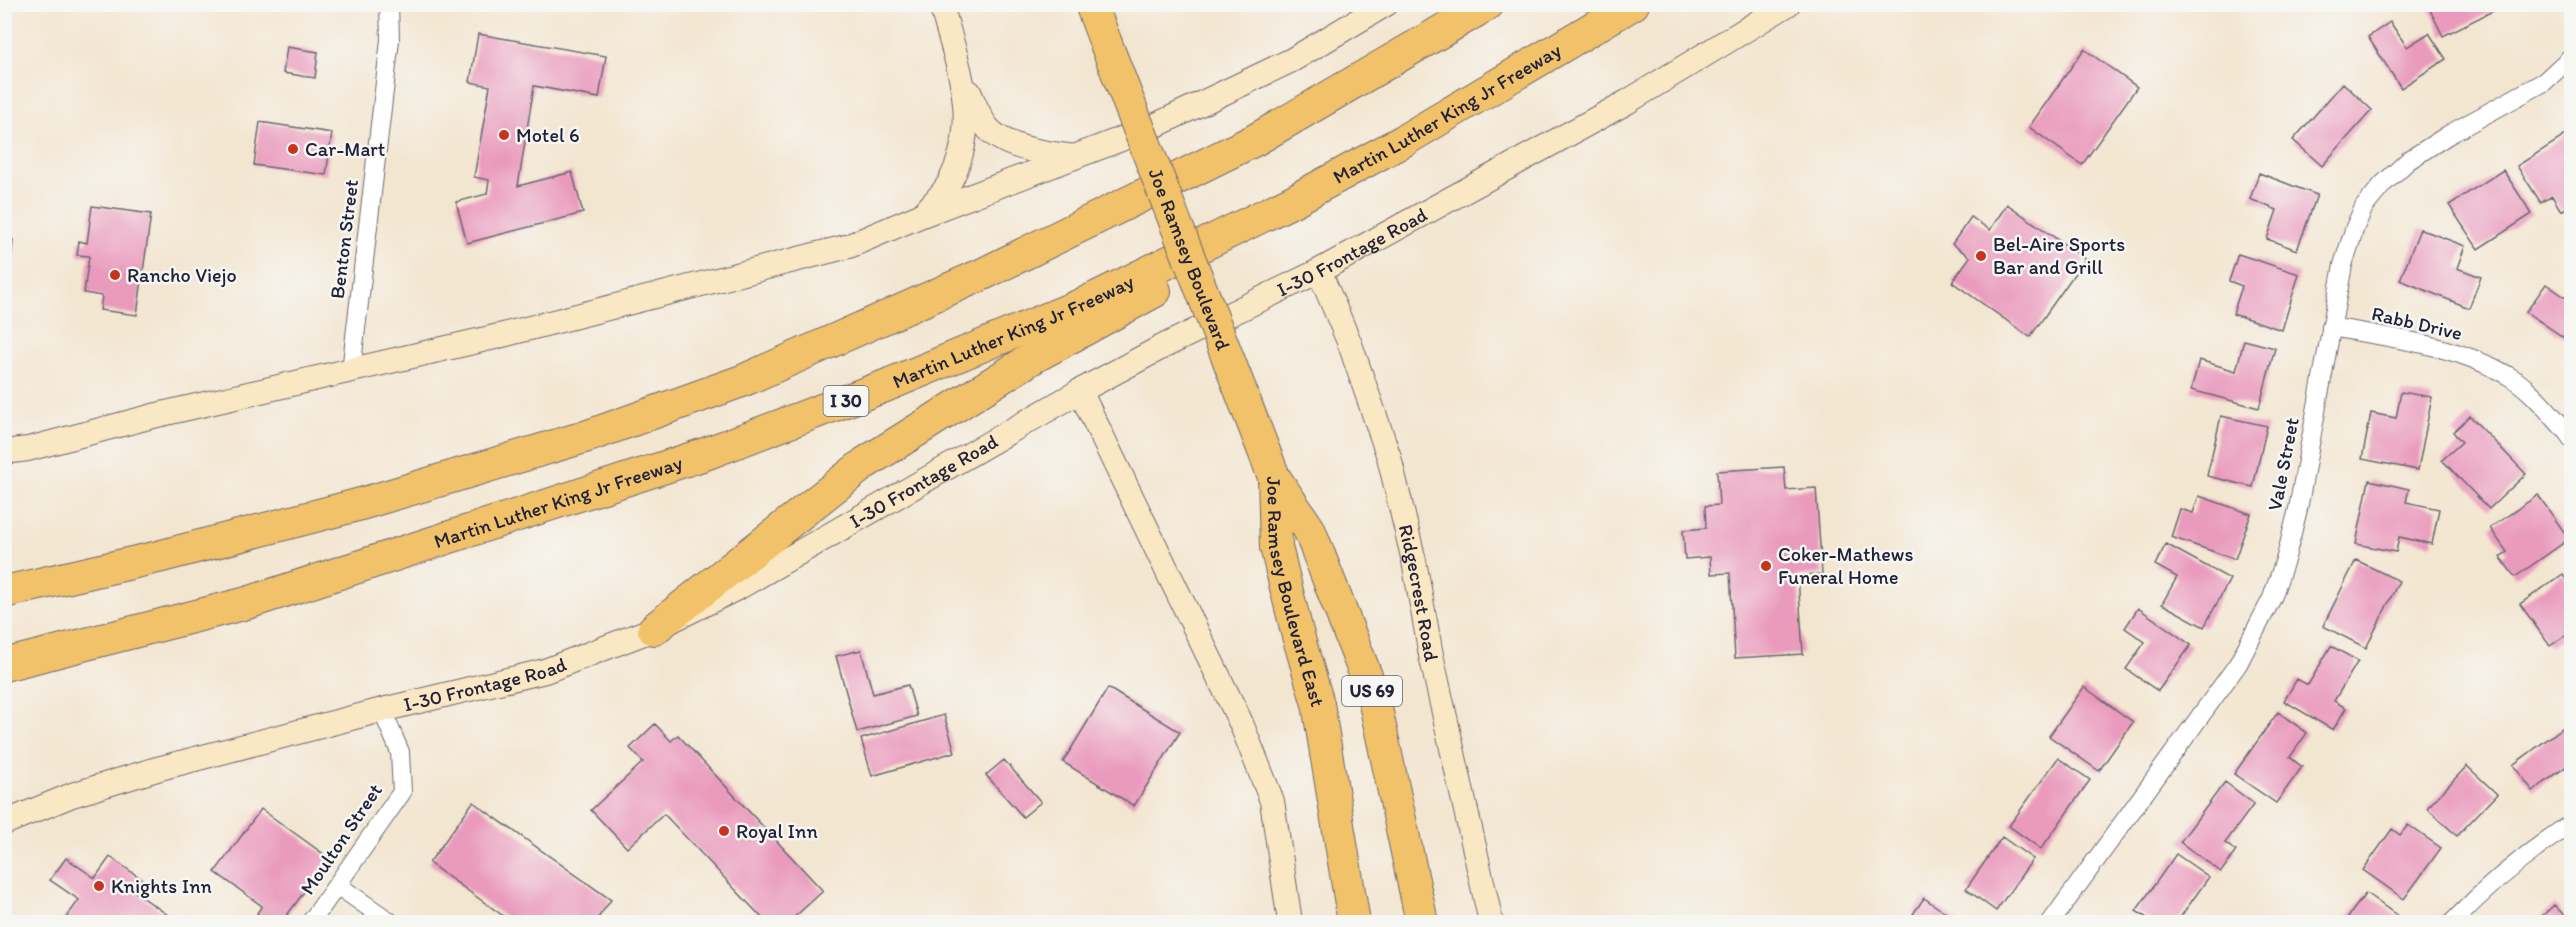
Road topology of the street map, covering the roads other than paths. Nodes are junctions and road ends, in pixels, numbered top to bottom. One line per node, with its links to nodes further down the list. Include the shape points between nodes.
1 (389, 4): 17 (street, Benton Street, via 390,39)
2 (941, 4): 11 (main road)
3 (1091, 4): 23 (highway, Joe Ramsey Boulevard / US 69, bridge)
4 (1357, 4): 9 (main road)
5 (1386, 4): 9 (main road)
6 (1488, 4): 24 (highway, via 1255,140 983,274 742,381 588,436 361,504)
7 (1633, 4): 13 (highway, Martin Luther King Jr Freeway / I 30, via 1403,141)
8 (1788, 4): 15 (main road, I-30 Frontage Road, via 1627,102)
9 (1335, 34): 12 (main road, via 1292,60 1150,128)
10 (2571, 56): 16 (street, Vale Street, via 2544,82 2448,135 2409,160 2383,184 2364,207 2355,226)
11 (961, 76): 12 (main road, via 987,127 1010,143); 14 (main road, via 968,114 963,152 947,187)
12 (1076, 158): 14 (main road)
13 (1291, 202): 25 (highway, via 1241,244 1034,357 866,463); 26 (highway, Martin Luther King Jr Freeway / I 30, via 1085,303 885,386 705,454 247,603)
14 (922, 215): 17 (main road, via 849,246)
15 (1319, 271): 18 (main road, I-30 Frontage Road); 38 (main road, Ridgecrest Road, via 1350,344 1389,457)
16 (2331, 327): 19 (street, Rabb Drive, via 2445,348 2508,375 2526,389); 39 (street, Vale Street, via 2298,509 2272,598 2238,664)
17 (351, 371): 20 (main road)
18 (1080, 391): 25 (main road, I-30 Frontage Road, via 741,586); 35 (main road, via 1241,723 1272,801)
19 (2571, 439)
20 (28, 449): 21 (main road); 22 (main road)
21 (4, 452)
22 (4, 460)
23 (1274, 477): 36 (highway, Joe Ramsey Boulevard East / US 69, via 1275,547 1318,704); 37 (highway, Joe Ramsey Boulevard East / US 69, via 1310,529 1373,694)
24 (4, 592)
25 (654, 629): 27 (main road, I-30 Frontage Road, via 545,671)
26 (4, 665)
27 (382, 710): 28 (main road, I-30 Frontage Road, via 157,769); 32 (street, Moulton Street, via 400,752 402,792)
28 (28, 812): 29 (main road); 30 (main road, I-30 Frontage Road)
29 (4, 815)
30 (4, 823)
31 (2571, 823): 40 (street, via 2483,891)
32 (337, 885): 33 (street, Moulton Street); 34 (street)
33 (311, 922)
34 (390, 922)
35 (1290, 922)
36 (1354, 922)
37 (1422, 922)
38 (1491, 922)
39 (2051, 922)
40 (2454, 922)

